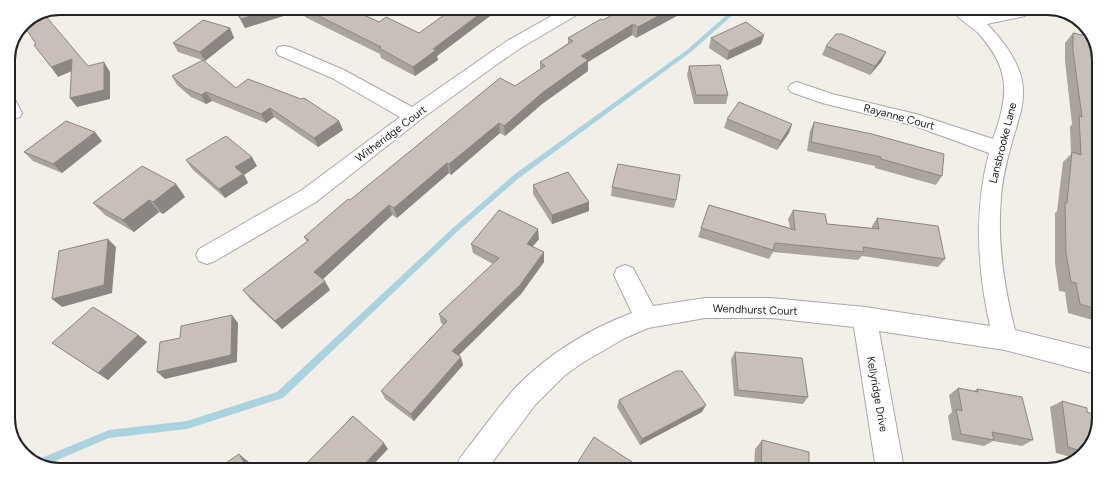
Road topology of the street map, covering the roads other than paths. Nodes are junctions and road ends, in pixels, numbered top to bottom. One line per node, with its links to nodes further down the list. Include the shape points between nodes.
1 (565, 15): 6 (street, Witheridge Court, via 507,49)
2 (985, 15): 3 (street)
3 (968, 16): 7 (street, Lansbrooke Lane, via 997,46 1012,77 1013,103)
4 (284, 51): 6 (street, via 338,74)
5 (797, 88): 7 (street, Rayanne Court, via 828,100 916,120)
6 (413, 116): 8 (street, Witheridge Court, via 309,196)
7 (1000, 149): 12 (street, Lansbrooke Lane, via 990,197 989,232 992,283)
8 (206, 255)
9 (625, 275): 10 (street)
10 (647, 318): 11 (street, Wendhurst Court, via 704,308 737,307); 14 (street, Wendhurst Court, via 616,330 555,368 526,396)
11 (865, 318): 12 (street, Wendhurst Court); 15 (street, Kellyridge Drive)
12 (1005, 339): 13 (street, Wendhurst Court)
13 (1092, 361)
14 (474, 463)
15 (889, 463)

